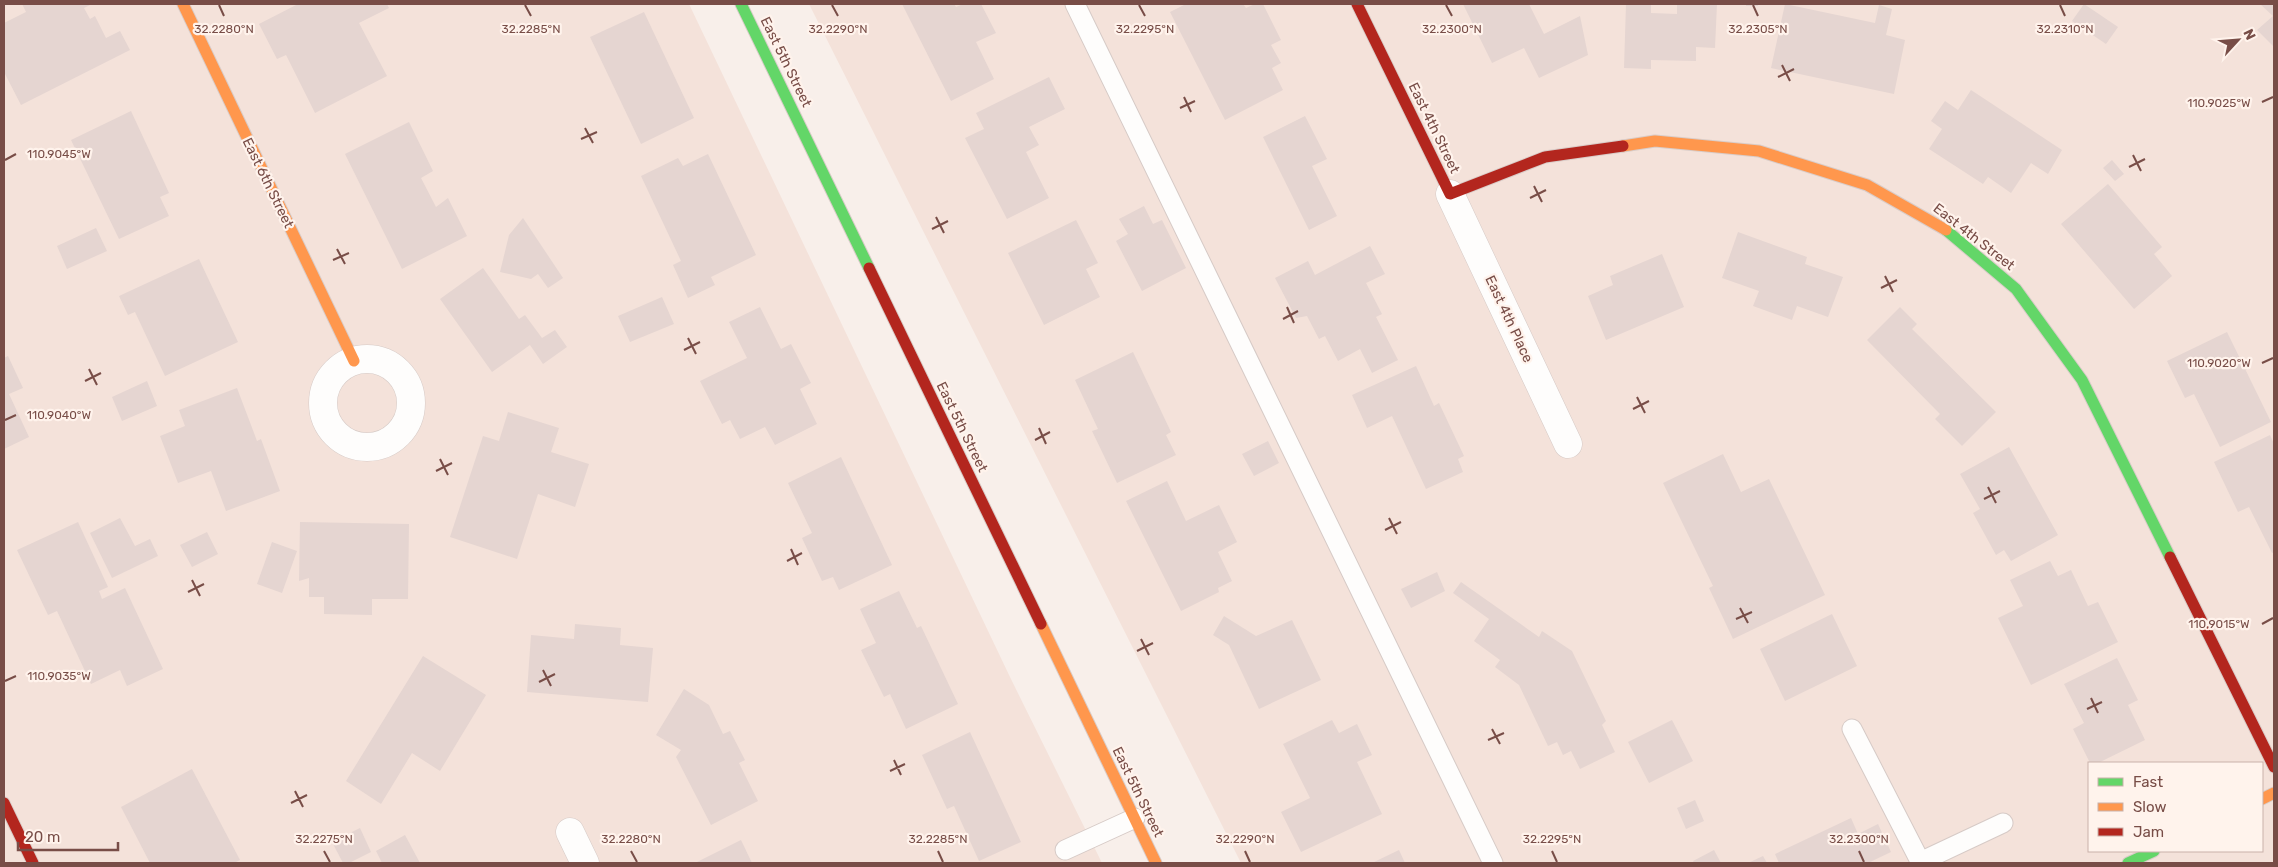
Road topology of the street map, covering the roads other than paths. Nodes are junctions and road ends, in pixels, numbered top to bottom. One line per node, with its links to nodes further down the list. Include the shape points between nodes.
1 (183, 4): 6 (street, East 6th Street)
2 (741, 4): 11 (street, East 5th Street)
3 (1075, 4): 19 (lane)
4 (1357, 4): 5 (street, East 4th Street)
5 (1450, 194): 7 (street, East 4th Place); 9 (street, East 4th Street, via 1545,157 1654,141 1759,151 1867,185 1938,224 2016,289 2082,380)
6 (354, 361)
7 (1568, 444)
8 (1852, 729): 20 (lane)
9 (2274, 768)
10 (4, 803): 16 (street)
11 (1134, 818): 14 (lane); 18 (street, East 5th Street)
12 (2003, 823): 20 (lane)
13 (570, 832): 17 (street)
14 (1065, 850)
15 (2152, 852): 21 (street)
16 (33, 863)
17 (585, 863)
18 (1156, 863)
19 (1493, 863)
20 (1920, 863)
21 (2128, 863)

